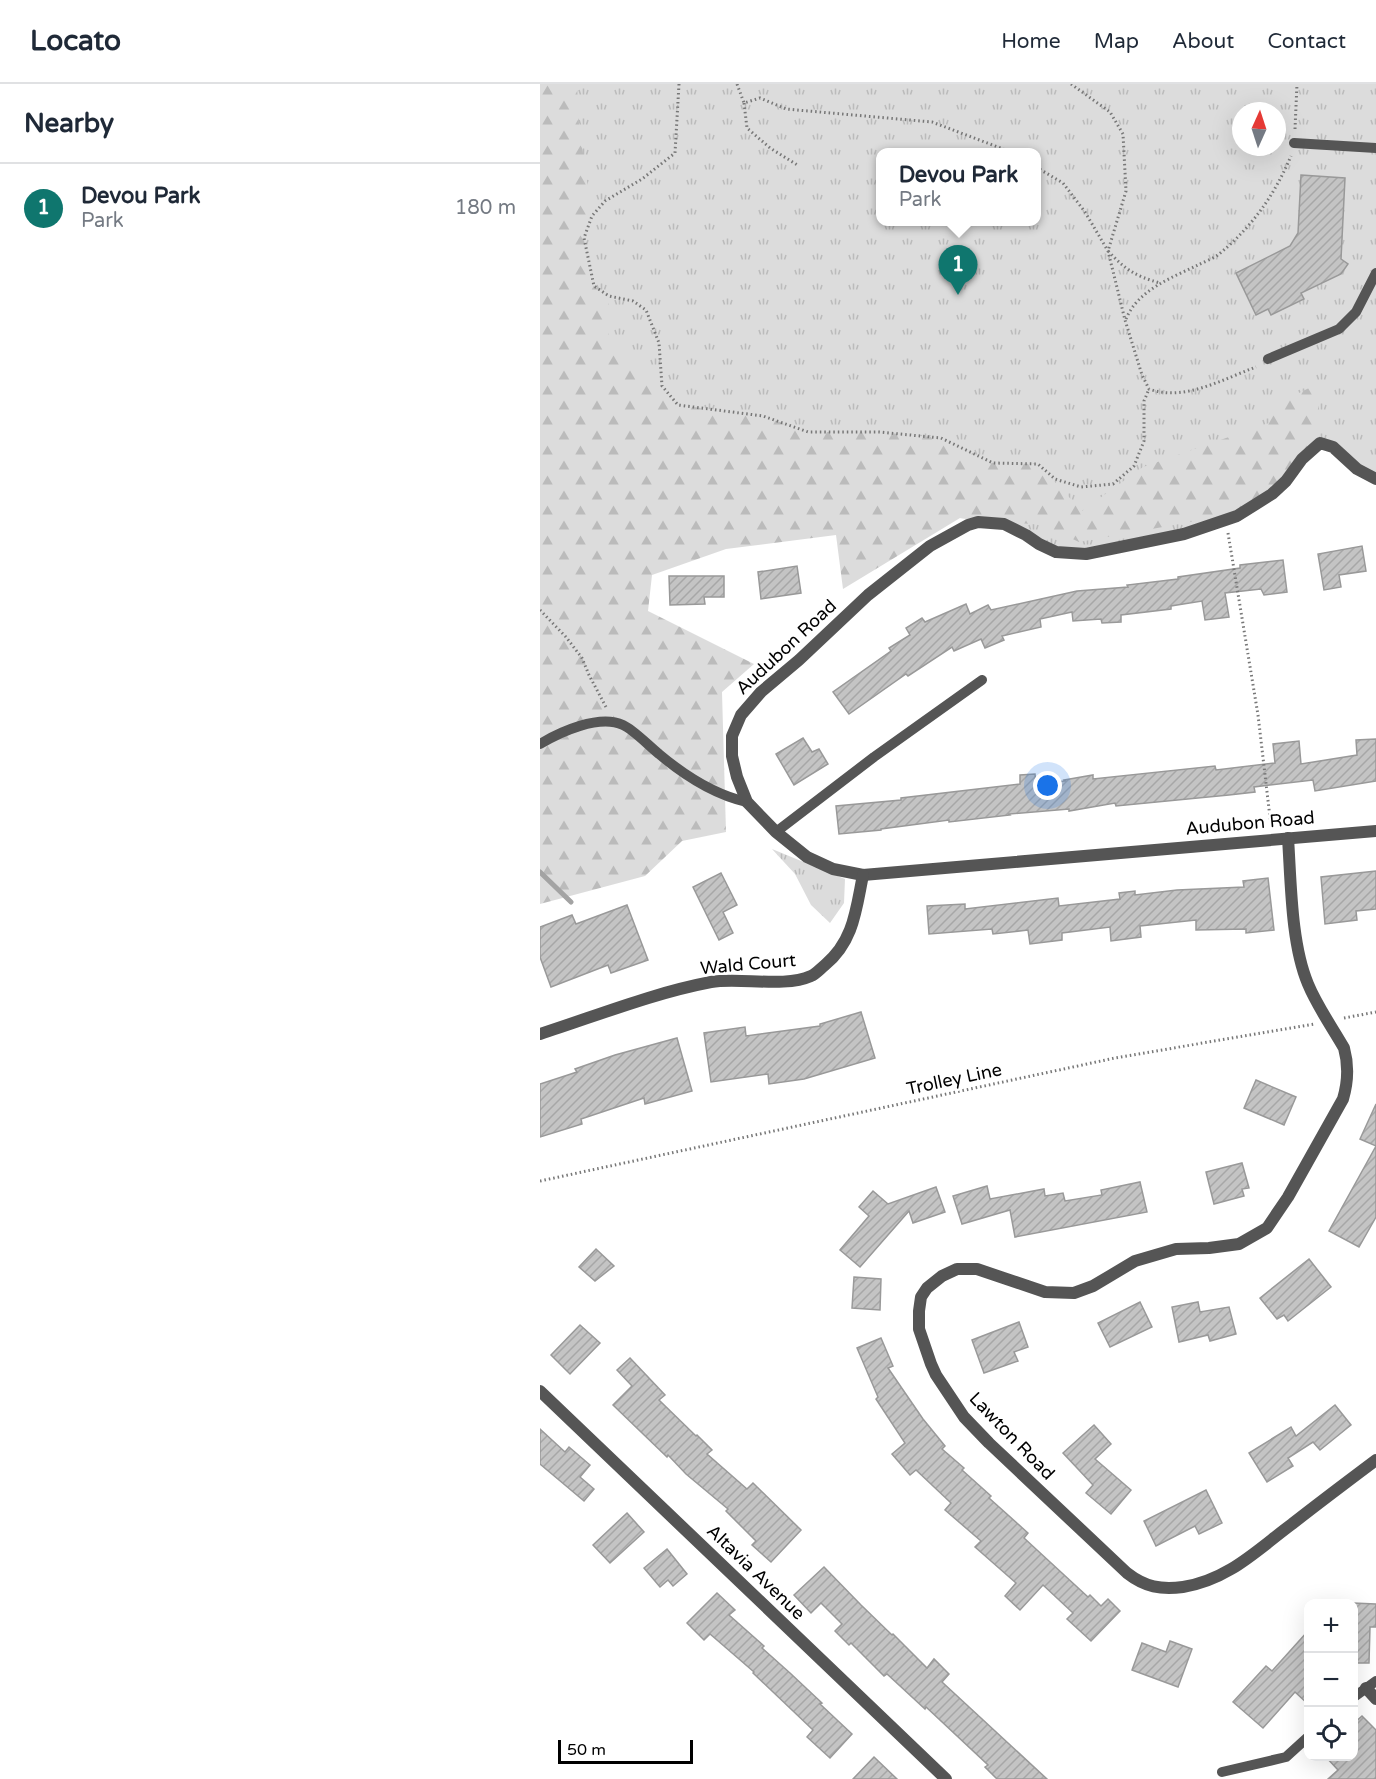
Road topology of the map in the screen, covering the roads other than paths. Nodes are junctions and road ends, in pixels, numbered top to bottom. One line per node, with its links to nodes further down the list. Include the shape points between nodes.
1 (1294, 143): 2 (lane)
2 (1376, 148)
3 (1376, 273): 4 (lane, via 1356,312 1339,329)
4 (1268, 359)
5 (1376, 479): 8 (street, Audubon Road, via 1357,469 1333,447 1320,443 1272,494 1237,516 1184,534 1086,554 1056,552 1004,524 968,525 930,546 868,595 741,715 732,736 732,756)
6 (982, 680): 10 (lane)
7 (540, 744): 8 (lane, via 579,726 610,722 623,725 711,789)
8 (747, 802): 10 (street, Audubon Road)
9 (1376, 831): 11 (street, Audubon Road)
10 (776, 832): 12 (street, Audubon Road, via 807,857)
11 (1288, 838): 12 (street, Audubon Road); 15 (street, Lawton Road, via 1301,966 1344,1048 1347,1084 1343,1099 1267,1228 1239,1244 1176,1249 1135,1261 1074,1293 1045,1292 977,1269 957,1269 927,1288 921,1298 919,1329 936,1375 964,1417 1127,1573 1148,1586 1166,1589 1197,1584 1229,1572)
12 (863, 875): 13 (street, Wald Court, via 851,930 841,948 811,976 788,981 713,981)
13 (540, 1034)
14 (540, 1391): 21 (street, Altavia Avenue)
15 (1376, 1460)
16 (1371, 1685): 17 (lane); 18 (street)
17 (1358, 1694)
18 (1376, 1699)
19 (1304, 1741): 20 (lane, via 1286,1757)
20 (1222, 1772)
21 (946, 1779)

